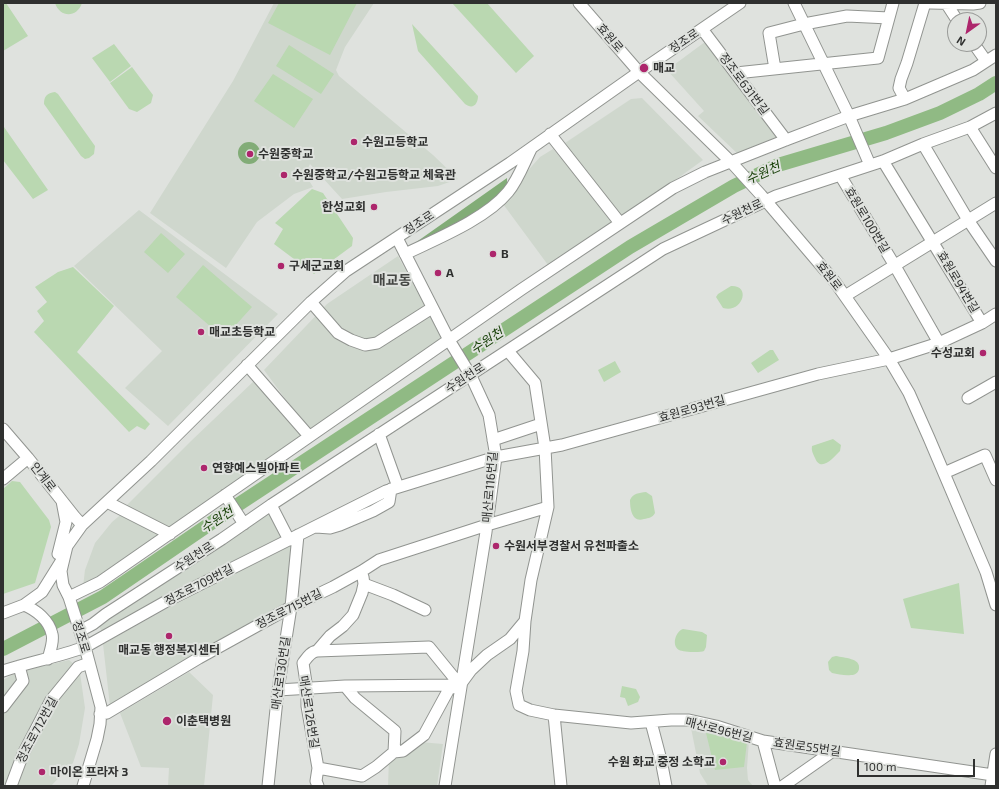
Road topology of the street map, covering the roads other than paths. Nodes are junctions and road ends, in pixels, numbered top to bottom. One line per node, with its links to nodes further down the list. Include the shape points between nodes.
1 (579, 3): 18 (street, 효원로)
2 (740, 3): 12 (street, 정조로)
3 (794, 3): 11 (street)
4 (894, 3): 10 (street)
5 (924, 3): 20 (street, via 899,88)
6 (930, 3): 7 (street)
7 (946, 3): 8 (street); 9 (street)
8 (980, 3)
9 (952, 12)
10 (889, 18): 11 (street, via 847,16); 16 (street, via 878,58)
11 (804, 24): 16 (street); 17 (street, via 769,33)
12 (702, 29): 18 (street, 정조로); 19 (street, 정조로631번길)
13 (980, 52): 15 (street)
14 (996, 55): 15 (street)
15 (986, 61): 20 (street, via 973,70)
16 (824, 64): 17 (street); 22 (street)
17 (775, 70): 19 (street)
18 (638, 72): 24 (street, 정조로); 30 (street, 효원로)
19 (736, 73): 25 (street, 정조로631번길)
20 (905, 99): 22 (street)
21 (996, 113): 23 (street, 수원천로)
22 (849, 116): 25 (street); 29 (street)
23 (970, 127): 26 (street, 수원천로); 31 (street)
24 (550, 134): 27 (street, 정조로); 36 (street)
25 (786, 140): 30 (street)
26 (924, 144): 28 (street, 수원천로); 35 (street)
27 (531, 148): 37 (street, 정조로); 39 (street, 정조로, via 508,193 485,213)
28 (883, 161): 29 (street, 수원천로); 38 (street)
29 (870, 165): 32 (street, 수원천로)
30 (734, 166): 33 (street, 효원로); 36 (street, via 705,172 673,188)
31 (996, 168)
32 (840, 175): 33 (street, 수원천로); 41 (street, 효원로100번길)
33 (764, 198): 42 (street, 효원로); 49 (street, 수원천로, via 663,249)
34 (996, 203): 35 (street, 효원로100번길)
35 (968, 220): 38 (street, 효원로100번길); 40 (street)
36 (620, 223): 47 (street)
37 (397, 238): 39 (street, 매산로116번길); 43 (street, 정조로, via 346,271)
38 (933, 242): 41 (street, 효원로100번길); 46 (street, 효원로94번길)
39 (405, 254): 44 (street, 매산로116번길)
40 (996, 261)
41 (895, 266): 42 (street, 효원로100번길); 48 (street)
42 (845, 296): 50 (street, 효원로)
43 (311, 302): 44 (street, via 338,333 365,345 377,343); 51 (street, 정조로)
44 (432, 308): 47 (street, 매산로116번길)
45 (996, 314): 46 (street, 효원로94번길)
46 (982, 323): 48 (street, 효원로94번길)
47 (450, 342): 52 (street, 매산로116번길); 58 (street)
48 (939, 344): 50 (street, 효원로94번길)
49 (508, 351): 52 (street, 수원천로); 55 (street, via 535,383)
50 (889, 359): 60 (street, 효원로93번길, via 818,374); 63 (street, 효원로, via 909,393)
51 (247, 365): 58 (street); 69 (street, 정조로)
52 (469, 373): 57 (street, 수원천로); 59 (street, 매산로116번길, via 489,415)
53 (996, 382): 54 (street)
54 (968, 398)
55 (542, 424): 59 (street); 60 (street)
56 (3, 429): 62 (street, 인계로)
57 (379, 434): 66 (street); 70 (street, 수원천로)
58 (309, 436): 67 (street)
59 (493, 440): 61 (street, 매산로116번길)
60 (546, 448): 61 (street, 효원로93번길); 71 (street)
61 (496, 457): 66 (street, 정조로709번길); 74 (street, 매산로116번길)
62 (28, 458): 64 (street); 68 (street, 인계로)
63 (944, 473): 65 (street, via 985,455); 79 (street, 효원로)
64 (3, 479)
65 (996, 480)
66 (395, 488): 76 (street, 정조로709번길)
67 (225, 495): 72 (street); 75 (street)
68 (62, 501): 73 (street, 인계로); 80 (street, via 66,522)
69 (107, 502): 73 (street, 정조로); 75 (street)
70 (271, 505): 72 (street, 수원천로); 76 (street)
71 (548, 507): 74 (street, 정조로715번길); 89 (street, via 531,580)
72 (244, 524): 90 (street, 수원천로, via 93,624)
73 (82, 525): 77 (street, 정조로)
74 (487, 525): 78 (street, 정조로715번길, via 379,560); 97 (street, 매산로116번길)
75 (170, 534): 83 (street, via 100,582)
76 (294, 538): 86 (street, 매산로130번길); 91 (street, 정조로709번길, via 165,602)
77 (64, 556): 80 (street); 83 (street, 정조로, via 61,571 63,585)
78 (362, 572): 81 (street); 86 (street, 정조로715번길)
79 (986, 572): 82 (street); 85 (street, 효원로)
80 (52, 575): 84 (street, via 42,592)
81 (364, 584): 87 (street); 92 (street, 매산로126번길, via 353,615)
82 (996, 586)
83 (70, 599): 90 (street, 정조로)
84 (24, 605): 88 (street); 93 (street, via 44,619 49,627 52,635)
85 (996, 605)
86 (291, 606): 100 (street, 매산로130번길); 102 (street, 정조로715번길, via 107,713)
87 (426, 610)
88 (3, 613)
89 (525, 621): 97 (street, 매산로116번길, via 510,640 471,670); 103 (street, 매산로96번길, via 525,637 516,691 519,704 530,710)
90 (79, 629): 91 (street, 정조로)
91 (85, 647): 93 (street); 94 (street, 정조로)
92 (317, 651): 97 (street, via 429,647); 99 (street, 매산로126번길, via 313,651 303,663)
93 (48, 659): 95 (street)
94 (89, 664): 102 (street, 정조로, via 101,707); 111 (street, 정조로712번길, via 78,667 51,700 23,754)
95 (19, 666): 96 (street); 101 (street, via 23,681)
96 (3, 671)
97 (460, 685): 98 (street); 107 (street, 매산로116번길, via 449,690 424,735 403,751); 115 (street, 매산로116번길)
98 (345, 686): 99 (street); 107 (street, via 355,698 396,731)
99 (307, 688): 100 (street); 109 (street, 매산로126번길, via 307,706)
100 (278, 690): 113 (street, 매산로130번길)
101 (3, 707)
102 (100, 714): 112 (street, 정조로, via 97,739)
103 (554, 715): 104 (street, 매산로96번길, via 631,723); 116 (street)
104 (651, 722): 105 (street, 매산로96번길, via 689,720); 117 (street)
105 (764, 741): 106 (street, 효원로55번길); 118 (street)
106 (833, 751): 110 (street, 효원로55번길); 119 (street)
107 (394, 752): 109 (street, via 362,776)
108 (996, 754): 110 (street)
109 (318, 768): 114 (street, 매산로126번길)
110 (992, 780)
111 (11, 786)
112 (84, 786)
113 (268, 786)
114 (318, 786)
115 (445, 786)
116 (561, 786)
117 (666, 786)
118 (775, 786)
119 (783, 786)

